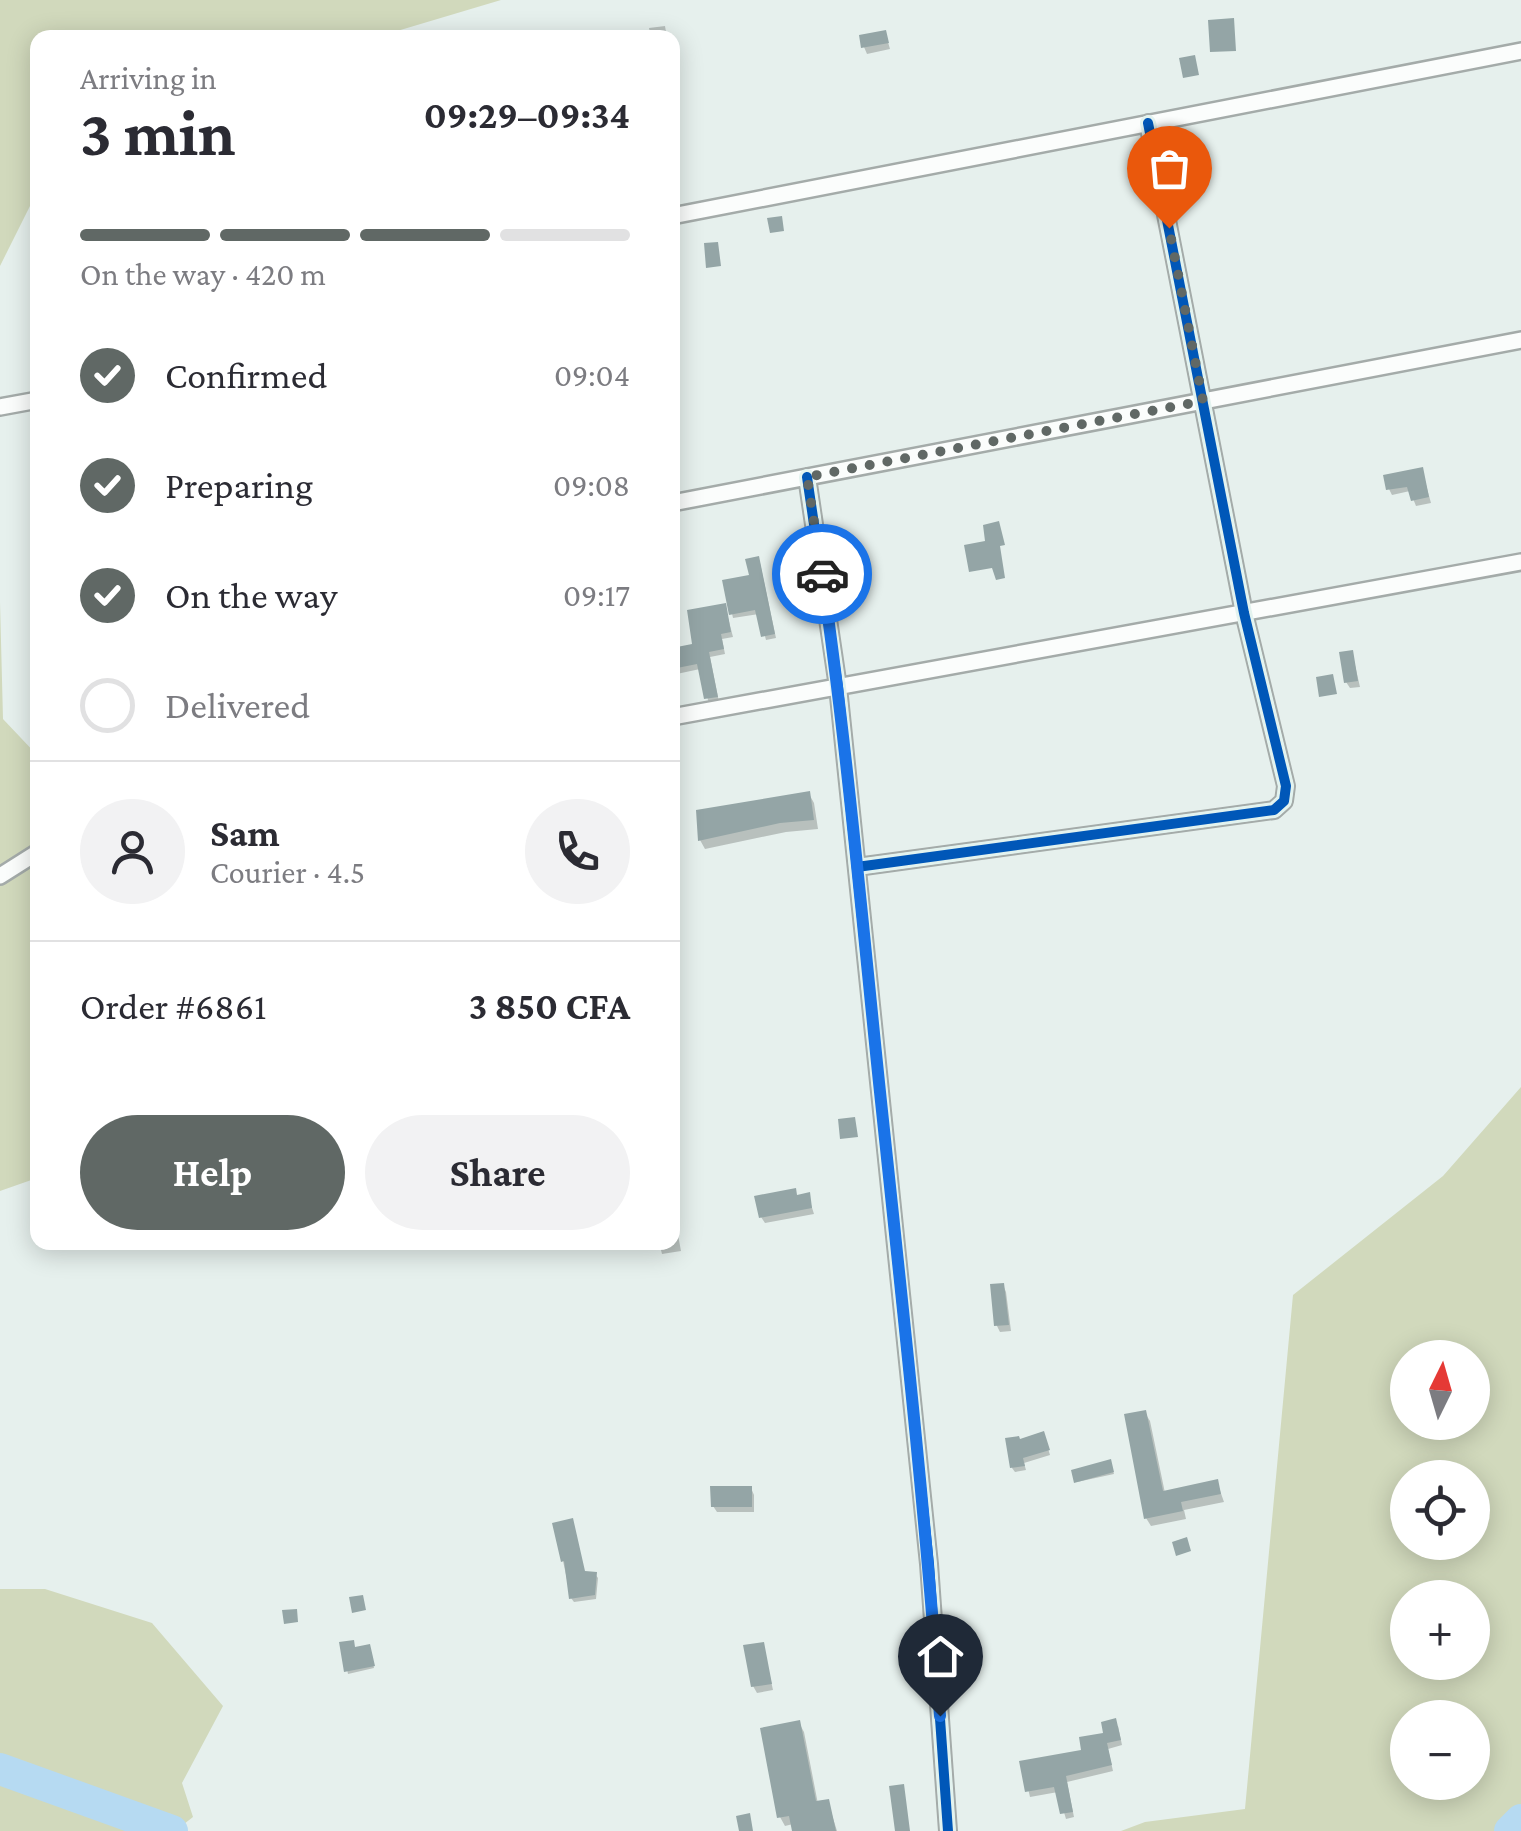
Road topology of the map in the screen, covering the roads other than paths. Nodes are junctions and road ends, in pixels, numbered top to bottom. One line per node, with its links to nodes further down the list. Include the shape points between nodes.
1 (1521, 51): 2 (street)
2 (1148, 124): 3 (street); 5 (street)
3 (680, 214)
4 (1521, 340): 5 (street)
5 (1203, 401): 8 (street); 11 (street)
6 (30, 403): 7 (street)
7 (0, 407)
8 (807, 477): 9 (street); 12 (street)
9 (680, 501)
10 (1521, 562): 11 (street)
11 (1244, 612): 12 (street); 15 (street, via 1286,786 1274,810)
12 (838, 687): 13 (street); 15 (street)
13 (680, 715)
14 (30, 857): 16 (street)
15 (857, 867): 17 (street, via 929,1564)
16 (0, 876)
17 (948, 1831)

